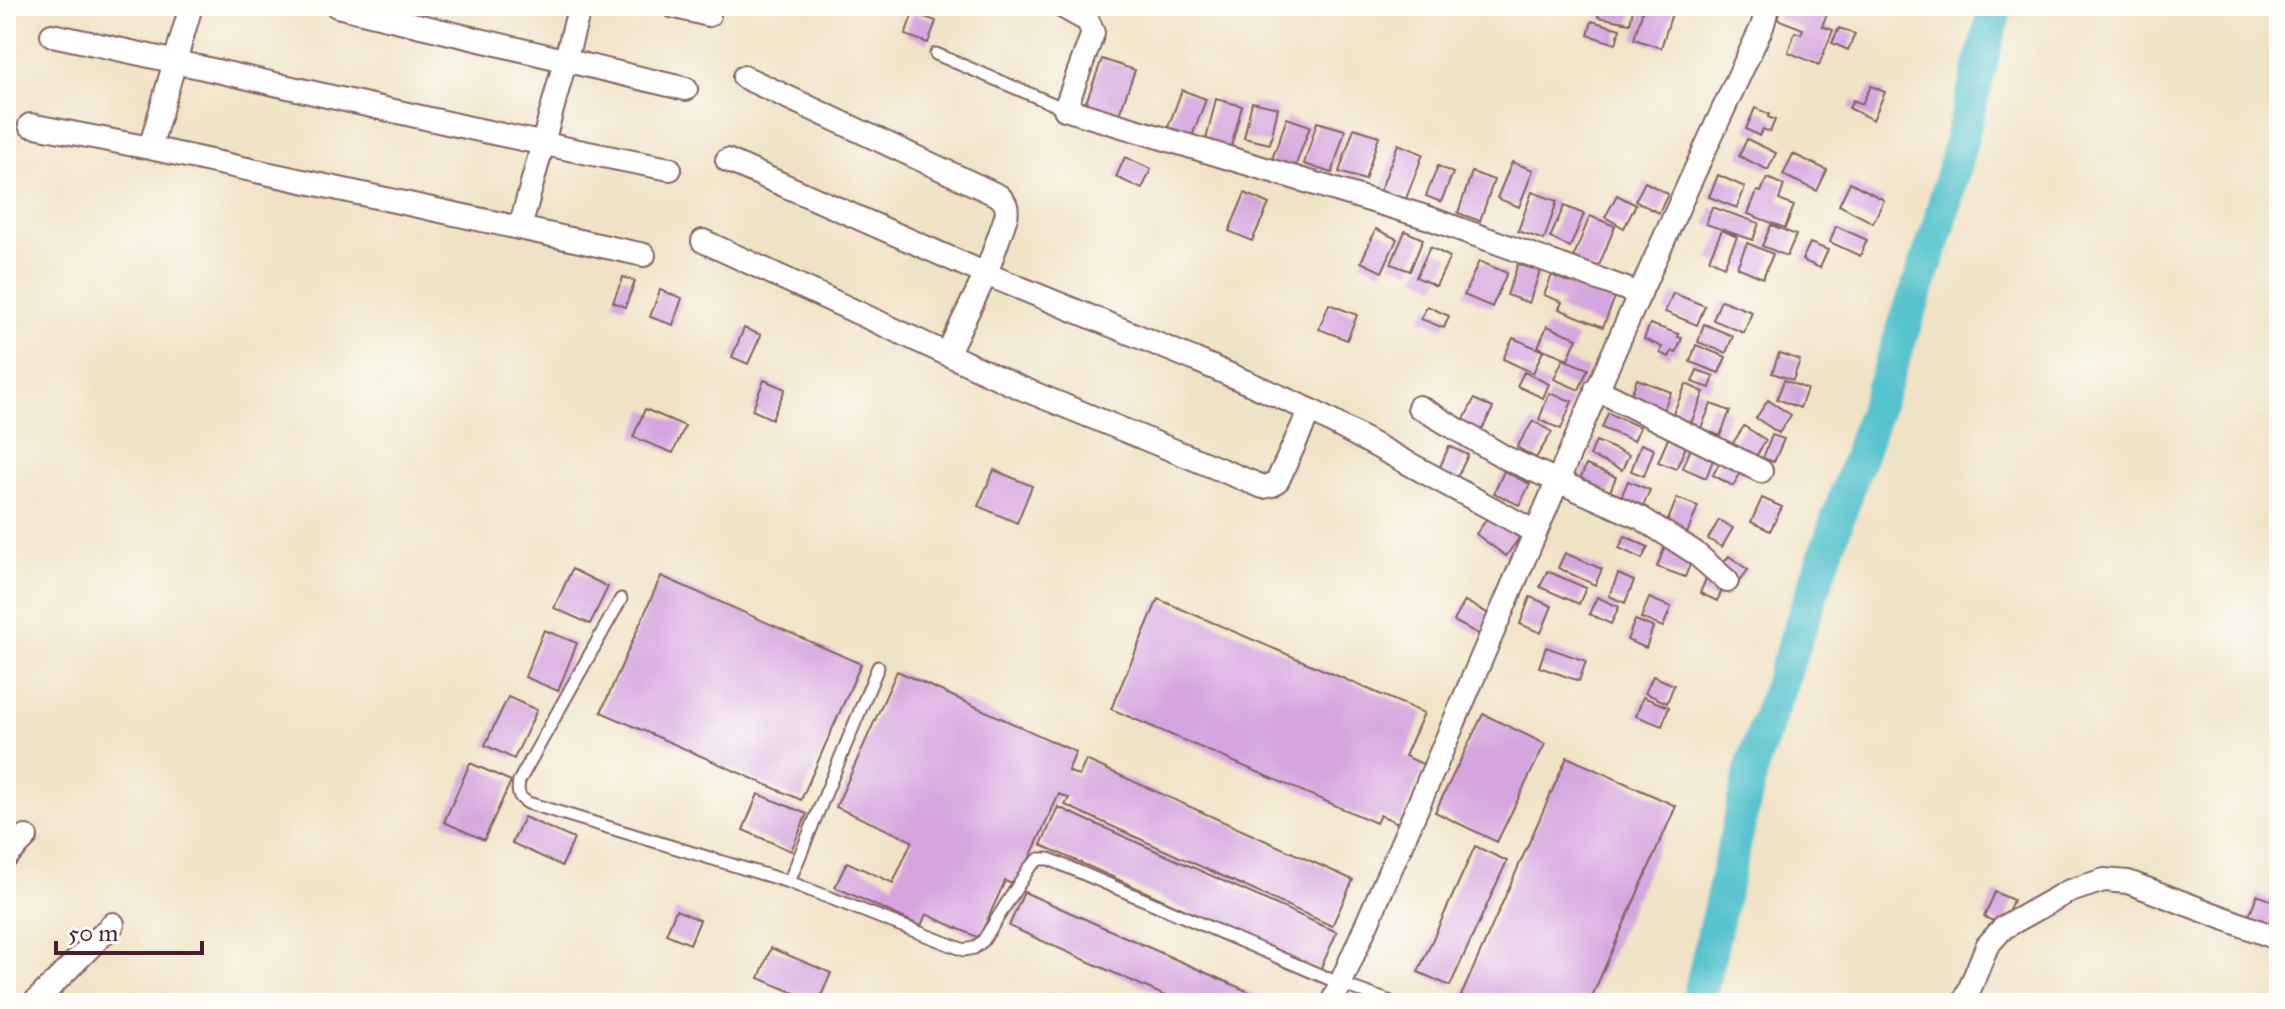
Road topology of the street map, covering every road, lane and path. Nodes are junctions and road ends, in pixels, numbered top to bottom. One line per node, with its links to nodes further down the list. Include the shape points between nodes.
1 (191, 6): 11 (street)
2 (337, 6): 10 (street)
3 (580, 6): 10 (street)
4 (672, 6): 7 (street)
5 (1061, 6): 14 (street, via 1088,21 1093,33)
6 (1768, 6): 24 (street)
7 (709, 15)
8 (52, 35): 11 (street)
9 (936, 54): 14 (lane)
10 (565, 60): 13 (street); 16 (street)
11 (175, 61): 16 (street); 17 (street)
12 (744, 77): 23 (street, via 999,196 1006,217)
13 (686, 89)
14 (1065, 109): 24 (street, via 1426,217)
15 (30, 125): 17 (street)
16 (543, 145): 19 (street); 20 (street)
17 (150, 148): 20 (street)
18 (727, 160): 23 (street)
19 (670, 169)
20 (520, 228): 22 (street)
21 (703, 241): 25 (street)
22 (644, 255)
23 (986, 274): 25 (street); 28 (street)
24 (1640, 294): 26 (street)
25 (947, 354): 28 (street, via 1263,487 1278,480)
26 (1596, 389): 29 (street); 30 (street)
27 (1419, 407): 30 (street)
28 (1310, 410): 31 (street)
29 (1761, 471)
30 (1556, 481): 31 (street); 32 (street, via 1674,537)
31 (1535, 532): 40 (street)
32 (1727, 581)
33 (621, 599): 37 (lane, via 519,781 519,798)
34 (878, 667): 37 (lane)
35 (26, 837): 36 (street)
36 (6, 857)
37 (789, 882): 40 (lane, via 964,950 983,941 1029,868 1039,859 1049,859)
38 (113, 924): 41 (street)
39 (2279, 939): 43 (street, via 2128,882 2104,880 2067,892 2003,928 1987,946)
40 (1336, 993): 42 (lane)
41 (34, 1003)
42 (1394, 1003)
43 (1964, 1003)

